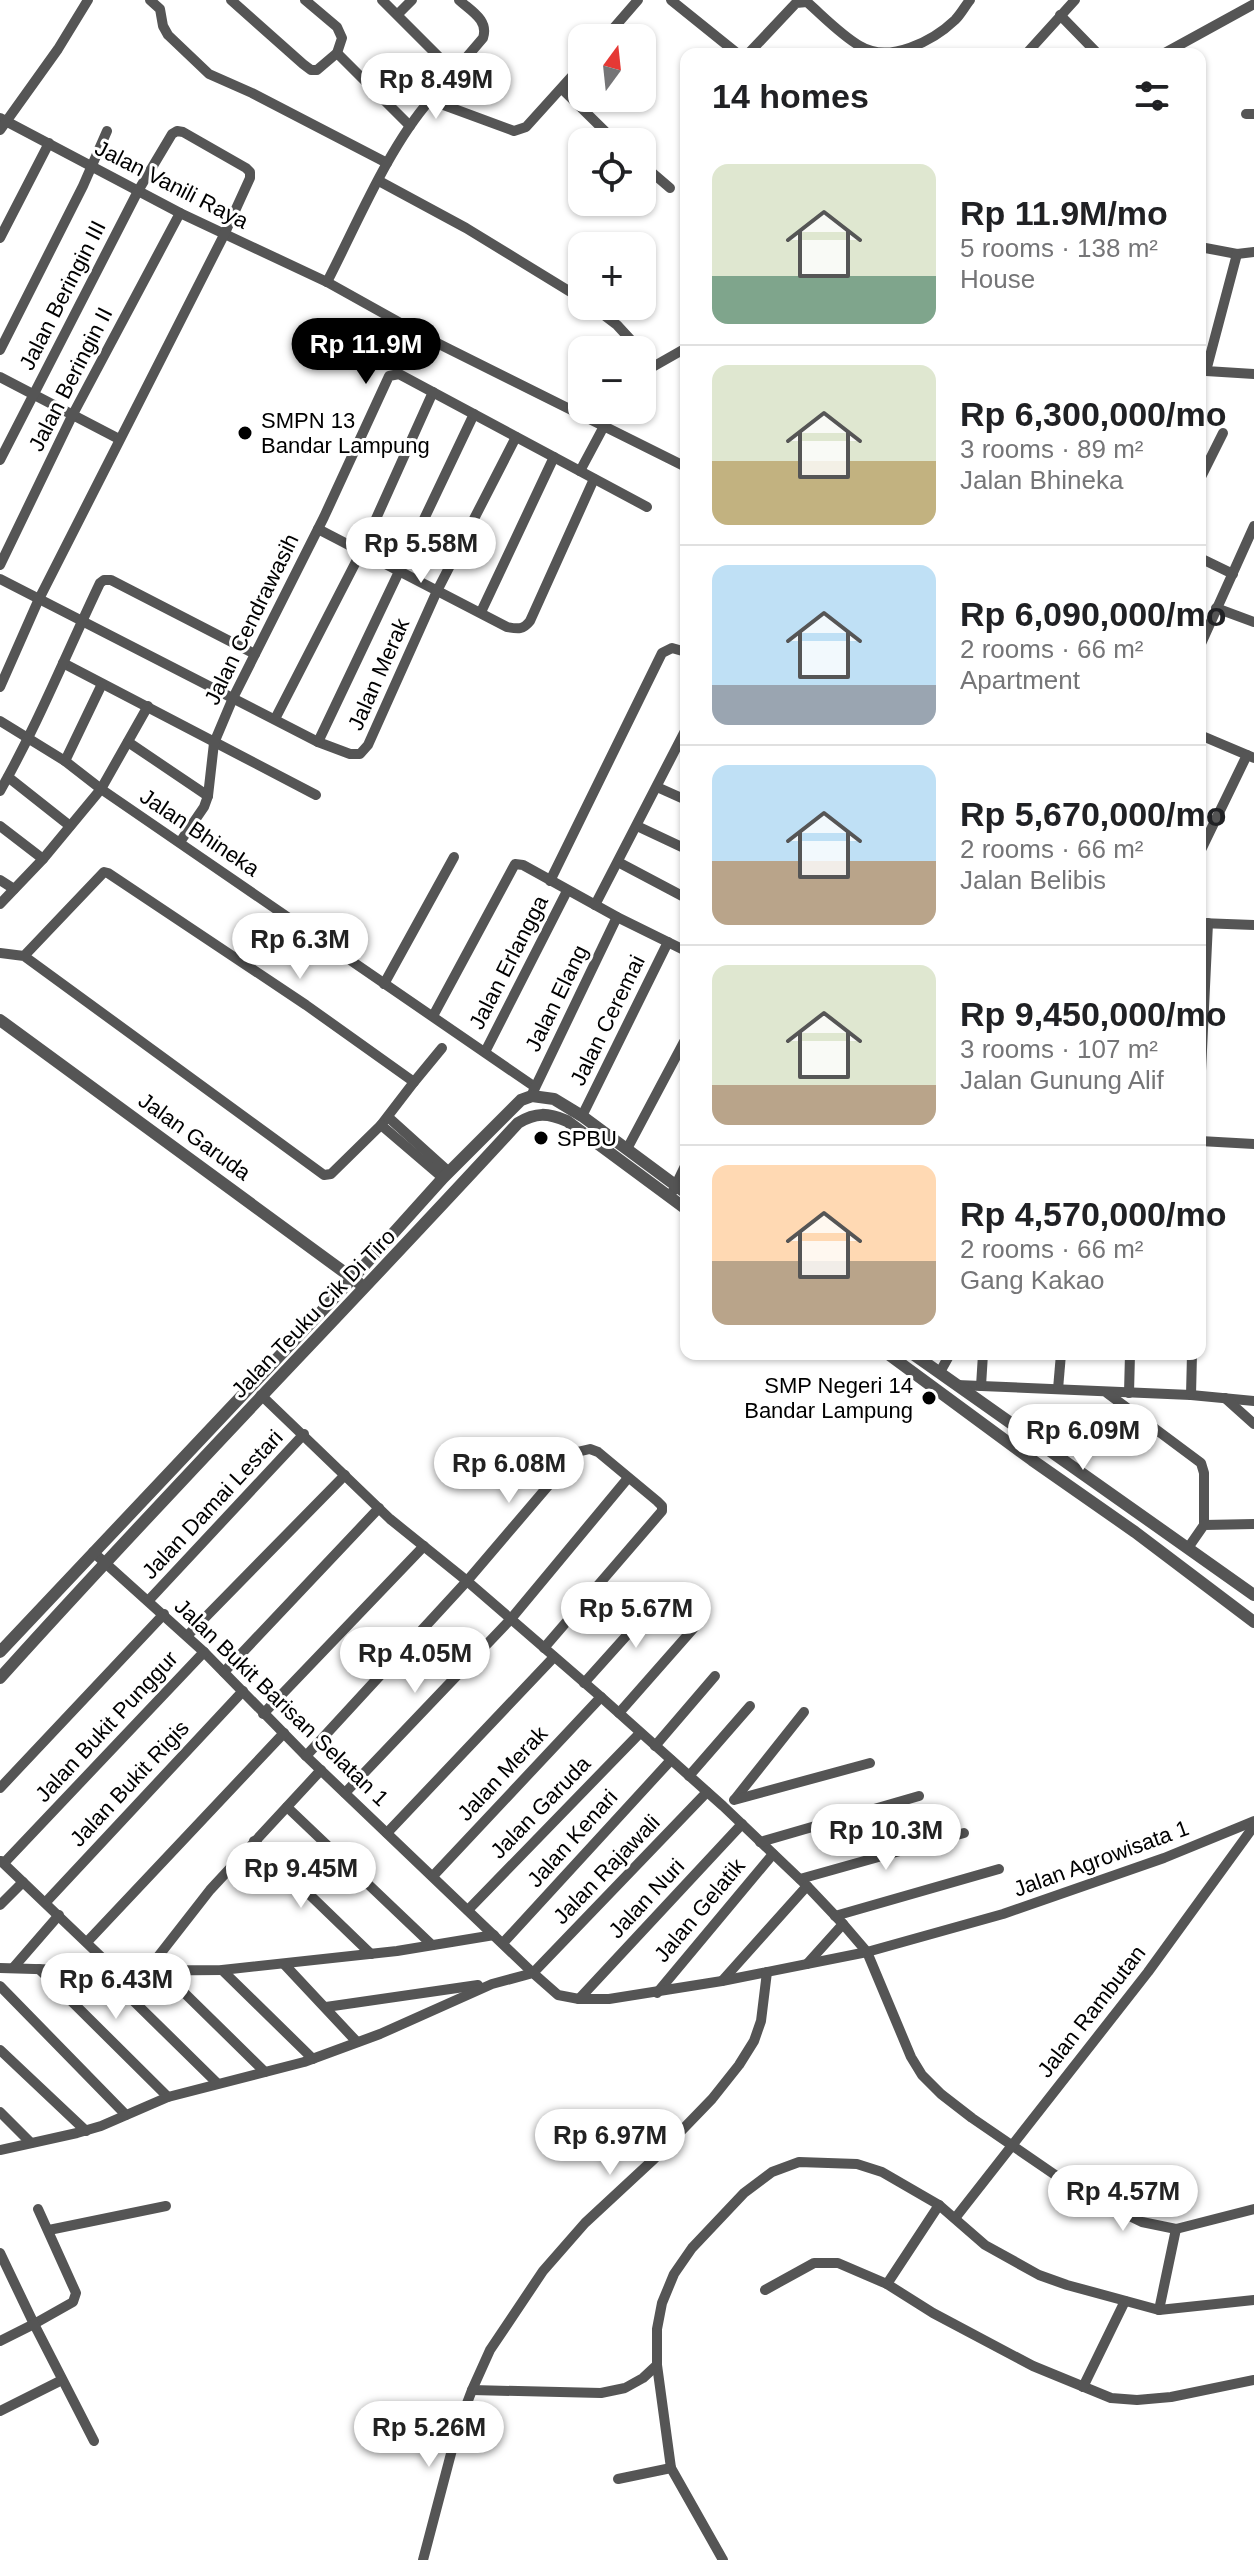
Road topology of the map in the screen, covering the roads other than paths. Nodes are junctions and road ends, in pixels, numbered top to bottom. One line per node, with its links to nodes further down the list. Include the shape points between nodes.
1 (88, 0): 30 (street)
2 (150, 0): 35 (street, via 160,9 168,35 209,74)
3 (231, 0): 25 (street, via 311,70)
4 (305, 0): 25 (street, via 337,27 342,38)
5 (382, 0): 15 (street)
6 (412, 0): 15 (street)
7 (459, 0): 26 (street, via 486,28)
8 (638, 0): 17 (street)
9 (671, 0): 18 (street)
10 (970, 0): 21 (street, via 940,32)
11 (1075, 0): 16 (street)
12 (1234, 0): 14 (street)
13 (1254, 4): 14 (street)
14 (1241, 10): 24 (street)
15 (398, 14): 26 (street)
16 (1060, 15): 22 (street); 23 (street)
17 (617, 24)
18 (731, 48)
19 (754, 48): 20 (street, via 796,3 807,2)
20 (862, 48)
21 (910, 48)
22 (1031, 48)
23 (1092, 48)
24 (1174, 48)
25 (337, 53): 31 (street)
26 (454, 72): 29 (street)
27 (568, 82): 28 (street)
28 (562, 89): 29 (street, via 526,127 514,131); 32 (street)
29 (430, 100): 31 (street)
30 (2, 123): 34 (street, Jalan Vanili Raya)
31 (410, 126): 35 (street)
32 (602, 128)
33 (107, 131): 36 (street)
34 (49, 143): 36 (street, Jalan Vanili Raya); 43 (street)
35 (387, 163): 38 (street)
36 (90, 165): 40 (street, Jalan Vanili Raya); 51 (street)
37 (656, 176): 39 (street)
38 (379, 181): 47 (street); 48 (street)
39 (670, 188)
40 (138, 191): 41 (street, Jalan Vanili Raya); 42 (street, Jalan Beringin III, via 177,131 250,172); 57 (street, Jalan Beringin III)
41 (180, 213): 42 (street, Jalan Vanili Raya); 60 (street, Jalan Beringin II)
42 (224, 235): 47 (street, Jalan Vanili Raya); 65 (street)
43 (0, 238)
44 (1206, 248): 46 (street)
45 (1254, 252): 46 (street)
46 (1237, 254): 54 (street, via 1206,371)
47 (327, 282): 58 (street, Jalan Vanili Raya, via 431,340)
48 (568, 290)
49 (610, 320): 50 (street)
50 (627, 336)
51 (0, 350)
52 (680, 351): 53 (street)
53 (656, 364)
54 (1254, 374)
55 (0, 377): 57 (street)
56 (433, 392): 59 (street, Jalan Cendrawasih); 74 (street, Jalan Cendrawasih, via 399,374 389,376); 75 (street)
57 (33, 394): 60 (street); 67 (street, Jalan Beringin III)
58 (568, 405)
59 (474, 414): 64 (street, Jalan Cendrawasih); 78 (street)
60 (72, 416): 65 (street); 77 (street, Jalan Beringin II)
61 (598, 424): 62 (street, Jalan Vanili Raya)
62 (603, 428): 68 (street, Jalan Vanili Raya); 70 (street)
63 (1223, 433): 69 (street)
64 (516, 437): 66 (street, Jalan Cendrawasih); 81 (street, Jalan Merak)
65 (119, 439): 82 (street)
66 (554, 457): 70 (street, Jalan Cendrawasih); 84 (street)
67 (0, 460)
68 (680, 464)
69 (1206, 467)
70 (580, 471): 71 (street, Jalan Cendrawasih)
71 (594, 479): 72 (street, Jalan Cendrawasih); 84 (street, via 525,628 507,627)
72 (647, 507)
73 (1254, 526): 79 (street)
74 (318, 529): 75 (street); 89 (street, Jalan Cendrawasih)
75 (361, 552): 78 (street); 95 (street)
76 (1206, 561): 79 (street)
77 (0, 565)
78 (399, 570): 81 (street); 100 (street)
79 (1233, 574): 83 (street)
80 (0, 579): 82 (street)
81 (437, 591): 84 (street); 100 (street, Jalan Merak, via 368,745 360,754 350,754)
82 (39, 599): 85 (street); 92 (street)
83 (1216, 608): 86 (street); 87 (street)
84 (481, 612)
85 (82, 621): 89 (street, via 100,583 111,580); 90 (street); 93 (street)
86 (1254, 622)
87 (1206, 632)
88 (680, 650): 122 (street, via 662,653)
89 (255, 654): 93 (street, Jalan Cendrawasih)
90 (63, 663): 91 (street); 98 (street)
91 (102, 684): 94 (street); 104 (street)
92 (0, 687)
93 (233, 698): 95 (street); 101 (street, Jalan Cendrawasih)
94 (148, 706): 99 (street); 101 (street)
95 (275, 719): 100 (street)
96 (0, 721): 98 (street, Jalan Bhineka)
97 (1206, 737): 103 (street)
98 (28, 738): 104 (street, Jalan Bhineka); 105 (street)
99 (128, 742): 107 (street); 110 (street)
100 (318, 742)
101 (214, 743): 109 (street); 110 (street, Jalan Cendrawasih)
102 (680, 751): 106 (street)
103 (1251, 756): 115 (street)
104 (65, 761): 107 (street, Jalan Bhineka)
105 (8, 777): 108 (street); 113 (street)
106 (657, 787): 111 (street); 114 (street)
107 (101, 789): 113 (street); 116 (street, Jalan Bhineka)
108 (0, 791)
109 (316, 795)
110 (208, 796): 116 (street, Jalan Cendrawasih)
111 (680, 797)
112 (0, 826): 119 (street)
113 (70, 826): 119 (street)
114 (637, 826): 117 (street); 120 (street)
115 (1206, 841)
116 (180, 842): 135 (street, Jalan Bhineka)
117 (680, 846)
118 (454, 857): 135 (street)
119 (43, 859): 123 (street)
120 (618, 862): 125 (street); 127 (street)
121 (0, 880): 123 (street)
122 (550, 881): 124 (street); 136 (street, via 515,864)
123 (14, 889): 126 (street)
124 (567, 891): 127 (street); 140 (street, Jalan Erlangga)
125 (680, 895)
126 (0, 904)
127 (595, 905): 128 (street)
128 (617, 917): 131 (street); 142 (street, Jalan Elang)
129 (1206, 923): 130 (street)
130 (1254, 925)
131 (668, 942): 132 (street); 143 (street, Jalan Ceremai)
132 (680, 948)
133 (0, 953): 134 (street)
134 (24, 956): 141 (street, via 108,873); 144 (street, via 317,1172 331,1174)
135 (384, 984): 136 (street, Jalan Bhineka)
136 (433, 1016): 140 (street, Jalan Bhineka)
137 (0, 1020): 150 (street, Jalan Garuda)
138 (442, 1048): 141 (street)
139 (680, 1049): 147 (street)
140 (485, 1052): 142 (street, Jalan Bhineka)
141 (414, 1082): 144 (street)
142 (534, 1092): 143 (street, Jalan Teuku Cik Di Tiro); 148 (street, Jalan Teuku Cik Di Tiro, via 512,1106)
143 (582, 1116): 147 (street, Jalan Teuku Cik Di Tiro)
144 (385, 1121): 148 (street)
145 (1206, 1141): 146 (street)
146 (1254, 1144)
147 (627, 1149): 149 (street, Jalan Teuku Cik Di Tiro)
148 (446, 1175): 150 (street, Jalan Teuku Cik Di Tiro)
149 (677, 1192): 151 (street, Jalan Teuku Cik Di Tiro, via 567,1121 551,1114 532,1115 518,1123)
150 (353, 1278): 151 (street, Jalan Garuda); 182 (street, Jalan Teuku Cik Di Tiro)
151 (365, 1287): 165 (street, Jalan Teuku Cik Di Tiro)
152 (896, 1360): 170 (street)
153 (922, 1360): 159 (street)
154 (947, 1360): 159 (street)
155 (983, 1360): 161 (street)
156 (1060, 1360): 162 (street)
157 (1130, 1360): 164 (street)
158 (1192, 1360): 166 (street)
159 (940, 1372): 160 (street)
160 (957, 1385): 161 (street); 169 (street)
161 (981, 1386): 162 (street)
162 (1058, 1389): 163 (street)
163 (1105, 1392): 164 (street); 178 (street, via 1201,1463)
164 (1129, 1393): 166 (street)
165 (261, 1395): 172 (street); 183 (street, Jalan Teuku Cik Di Tiro)
166 (1191, 1395): 167 (street)
167 (1223, 1397): 168 (street); 171 (street)
168 (1254, 1401)
169 (983, 1404): 170 (street); 176 (street)
170 (973, 1417): 179 (street)
171 (1254, 1424)
172 (304, 1434): 173 (street); 188 (street, Jalan Damai Lestari)
173 (345, 1475): 175 (street); 193 (street)
174 (628, 1478): 184 (street, via 598,1452 577,1452); 190 (street); 194 (street, via 662,1506 661,1515)
175 (379, 1508): 180 (street); 198 (street)
176 (1142, 1514): 179 (street); 181 (street)
177 (1254, 1524): 178 (street)
178 (1204, 1525): 181 (street)
179 (1135, 1532): 192 (street)
180 (424, 1546): 184 (street); 207 (street)
181 (1190, 1546): 185 (street); 187 (street)
182 (93, 1552): 183 (street, Jalan Bukit Barisan Selatan 1); 195 (street, Jalan Teuku Cik Di Tiro)
183 (105, 1561): 188 (street, Jalan Bukit Barisan Selatan 1); 200 (street, Jalan Teuku Cik Di Tiro)
184 (467, 1581): 190 (street); 211 (street)
185 (1254, 1589)
186 (663, 1595): 201 (street)
187 (1254, 1595)
188 (149, 1600): 189 (street, Jalan Bukit Barisan Selatan 1)
189 (164, 1614): 193 (street, Jalan Bukit Barisan Selatan 1); 216 (street)
190 (510, 1620): 194 (street); 218 (street)
191 (700, 1621): 206 (street)
192 (1254, 1622)
193 (187, 1636): 196 (street, Jalan Bukit Barisan Selatan 1)
194 (544, 1648): 197 (street)
195 (0, 1652)
196 (204, 1652): 198 (street, Jalan Bukit Barisan Selatan 1); 230 (street, Jalan Bukit Punggur)
197 (554, 1657): 201 (street); 225 (street)
198 (224, 1672): 202 (street, Jalan Bukit Barisan Selatan 1)
199 (715, 1676): 210 (street)
200 (0, 1678)
201 (584, 1683): 203 (street)
202 (243, 1691): 207 (street, Jalan Bukit Barisan Selatan 1); 235 (street, Jalan Bukit Rigis)
203 (601, 1697): 206 (street); 232 (street, Jalan Merak)
204 (750, 1706): 215 (street)
205 (804, 1712): 220 (street)
206 (619, 1713): 209 (street)
207 (263, 1714): 208 (street, Jalan Bukit Barisan Selatan 1)
208 (284, 1733): 211 (street, Jalan Bukit Barisan Selatan 1); 241 (street)
209 (640, 1733): 210 (street); 237 (street, Jalan Garuda)
210 (655, 1746): 212 (street)
211 (306, 1756): 214 (street, Jalan Bukit Barisan Selatan 1)
212 (671, 1760): 215 (street); 242 (street, Jalan Kenari)
213 (870, 1763): 220 (street)
214 (321, 1770): 218 (street, Jalan Bukit Barisan Selatan 1); 222 (street)
215 (689, 1776): 217 (street)
216 (0, 1788)
217 (707, 1792): 221 (street); 257 (street, Jalan Rajawali)
218 (345, 1793): 225 (street, Jalan Bukit Barisan Selatan 1)
219 (919, 1796): 228 (street)
220 (734, 1800): 221 (street)
221 (723, 1806): 223 (street)
222 (287, 1807): 227 (street); 243 (street)
223 (742, 1824): 228 (street); 262 (street, Jalan Nuri)
224 (1254, 1824): 244 (street, Jalan Agrowisata 1, via 1003,1914); 274 (street, Jalan Rambutan, via 1148,1972)
225 (387, 1833): 232 (street, Jalan Bukit Barisan Selatan 1)
226 (964, 1833): 234 (street)
227 (254, 1841): 245 (street); 255 (street)
228 (760, 1842): 229 (street)
229 (773, 1854): 234 (street); 261 (street, Jalan Gelatik)
230 (2, 1861): 233 (street)
231 (999, 1869): 239 (street)
232 (433, 1876): 237 (street, Jalan Bukit Barisan Selatan 1)
233 (23, 1882): 235 (street); 236 (street)
234 (803, 1882): 239 (street); 258 (street)
235 (46, 1902): 238 (street)
236 (0, 1905)
237 (468, 1910): 240 (street, Jalan Bukit Barisan Selatan 1)
238 (59, 1915): 241 (street); 249 (street)
239 (839, 1920): 244 (street); 247 (street)
240 (494, 1935): 242 (street, Jalan Bukit Barisan Selatan 1); 243 (street)
241 (87, 1942): 253 (street)
242 (503, 1943): 257 (street, Jalan Bukit Barisan Selatan 1)
243 (432, 1945): 245 (street)
244 (867, 1952): 247 (street, Jalan Agrowisata 1); 274 (street, via 922,2075)
245 (371, 1954): 246 (street)
246 (284, 1964): 251 (street); 263 (street)
247 (807, 1964): 256 (street, Jalan Agrowisata 1)
248 (0, 1968): 249 (street)
249 (13, 1968): 250 (street)
250 (39, 1969): 252 (street); 269 (street)
251 (222, 1970): 254 (street); 266 (street)
252 (103, 1971): 253 (street); 268 (street)
253 (116, 1971): 255 (street)
254 (162, 1971): 255 (street); 267 (street)
255 (146, 1972)
256 (767, 1972): 258 (street, Jalan Agrowisata 1); 295 (street, via 761,2021 739,2065 543,2271 490,2350)
257 (533, 1973): 259 (street); 262 (street, Jalan Bukit Barisan Selatan 1, via 558,1995)
258 (722, 1981): 261 (street, Jalan Agrowisata 1)
259 (492, 1984): 263 (street); 264 (street)
260 (0, 1986): 271 (street)
261 (657, 1993): 262 (street, Jalan Agrowisata 1)
262 (579, 1999)
263 (326, 2007): 264 (street)
264 (357, 2042): 266 (street)
265 (0, 2050): 272 (street)
266 (313, 2059): 267 (street)
267 (265, 2072): 268 (street)
268 (217, 2083): 269 (street)
269 (168, 2097): 271 (street)
270 (0, 2112): 273 (street)
271 (126, 2115): 272 (street)
272 (86, 2131): 273 (street)
273 (31, 2143): 275 (street)
274 (1012, 2145): 280 (street, Jalan Rambutan); 281 (street, via 1119,2213)
275 (0, 2150)
276 (939, 2205): 280 (street); 284 (street); 291 (street, via 882,2172 857,2164 799,2162 772,2172 729,2208 674,2274 657,2329)
277 (166, 2206): 282 (street)
278 (38, 2209): 282 (street)
279 (1254, 2209): 281 (street)
280 (956, 2217): 287 (street, via 985,2245 1039,2275)
281 (1176, 2229): 288 (street)
282 (49, 2230): 289 (street, via 76,2298)
283 (0, 2253): 289 (street)
284 (887, 2284): 285 (street, via 825,2262); 294 (street, via 1033,2366)
285 (765, 2290)
286 (1254, 2300): 288 (street)
287 (1125, 2301): 288 (street); 294 (street)
288 (1159, 2310)
289 (34, 2324): 290 (street); 292 (street)
290 (0, 2341)
291 (657, 2365): 295 (street, via 625,2388 601,2393); 298 (street)
292 (62, 2380): 296 (street); 297 (street)
293 (1254, 2380): 294 (street, via 1137,2400 1111,2398)
294 (1083, 2387)
295 (472, 2390): 300 (street)
296 (0, 2411)
297 (94, 2441)
298 (671, 2468): 299 (street); 301 (street)
299 (618, 2479)
300 (423, 2560)
301 (723, 2560)

